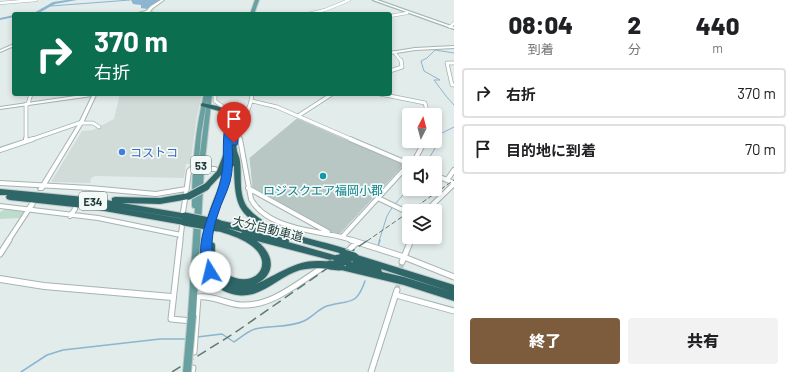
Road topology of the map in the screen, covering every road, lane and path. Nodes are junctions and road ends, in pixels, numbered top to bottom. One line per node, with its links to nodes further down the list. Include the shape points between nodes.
1 (36, 0): 6 (street)
2 (163, 0): 7 (street)
3 (257, 0): 8 (main road)
4 (349, 0): 9 (street)
5 (374, 0): 10 (main road)
6 (0, 3)
7 (148, 12)
8 (253, 12)
9 (316, 12)
10 (407, 13): 11 (street); 13 (main road)
11 (392, 16)
12 (454, 23): 13 (street)
13 (452, 28)
14 (12, 46): 16 (street)
15 (454, 47): 17 (street)
16 (0, 50)
17 (392, 53): 19 (street, via 401,59 402,67)
18 (454, 63): 20 (street, via 447,63)
19 (392, 70)
20 (454, 85)
21 (30, 96): 31 (street)
22 (82, 96): 31 (street)
23 (95, 96): 37 (street)
24 (206, 96): 32 (main road, 53)
25 (209, 96): 32 (main road, 53)
26 (215, 96): 36 (street, via 215,101 233,114)
27 (252, 96): 30 (street)
28 (329, 96): 35 (street)
29 (390, 96): 34 (street, via 424,103)
30 (252, 101): 35 (street, via 272,105); 36 (street, via 242,119)
31 (27, 104): 33 (street); 39 (street)
32 (205, 106): 41 (highway, via 223,111 228,117); 43 (main road, 53)
33 (0, 108)
34 (426, 108)
35 (298, 116): 42 (street)
36 (237, 122): 45 (street)
37 (82, 123): 38 (street, via 93,123); 39 (street); 54 (street)
38 (98, 127)
39 (26, 141): 40 (street)
40 (0, 150)
41 (231, 152): 56 (highway, bridge, via 220,172 206,187); 66 (highway, via 228,185 216,215 211,243 212,261 216,271 226,280 246,285 257,281 265,274 268,263 265,252 256,244); 73 (highway, via 237,162 240,200 256,220); 75 (highway, via 225,182 212,215 207,239 206,258 210,272 217,282 236,291 247,291 259,288 303,266)
42 (402, 161)
43 (198, 169): 44 (street); 56 (street, via 189,171); 82 (main road, 53)
44 (215, 169)
45 (247, 169): 46 (street); 53 (street)
46 (239, 170)
47 (454, 170): 50 (street)
48 (402, 172): 58 (street)
49 (442, 178): 50 (street)
50 (447, 180): 52 (street)
51 (0, 182): 54 (street)
52 (454, 183): 59 (street)
53 (248, 188): 67 (street); 67 (street, via 254,205 271,218 296,227)
54 (42, 190): 55 (highway, 大分自動車道 / E34); 56 (street); 56 (highway, via 151,202 173,200); 65 (highway, 大分自動車道 / E34)
55 (0, 192)
56 (186, 195): 65 (street)
57 (0, 196): 65 (highway, 大分自動車道 / E34)
58 (378, 198): 63 (street); 69 (street)
59 (433, 204)
60 (0, 206): 61 (street)
61 (31, 206): 64 (street); 72 (street)
62 (75, 210): 64 (street)
63 (402, 210)
64 (70, 216): 68 (street, via 98,218)
65 (184, 219): 66 (highway, 大分自動車道 / E34, bridge); 68 (street)
66 (218, 225): 73 (highway, 大分自動車道 / E34, via 277,242)
67 (331, 234): 69 (street)
68 (181, 235): 80 (street)
69 (343, 236): 70 (street)
70 (356, 243): 73 (street); 74 (street)
71 (411, 244): 74 (street)
72 (0, 254)
73 (347, 257): 75 (highway, bridge); 78 (highway, 大分自動車道 / E34); 79 (highway, via 404,282)
74 (403, 260): 76 (street)
75 (326, 266): 82 (street, via 274,298 252,305 198,297)
76 (454, 277)
77 (0, 279): 80 (street, via 44,286)
78 (454, 289)
79 (454, 296)
80 (172, 297): 82 (street, via 173,320)
81 (454, 311): 85 (street, via 397,293)
82 (194, 318): 83 (street); 84 (main road, 53, bridge)
83 (194, 352)
84 (191, 371)
85 (371, 372)

